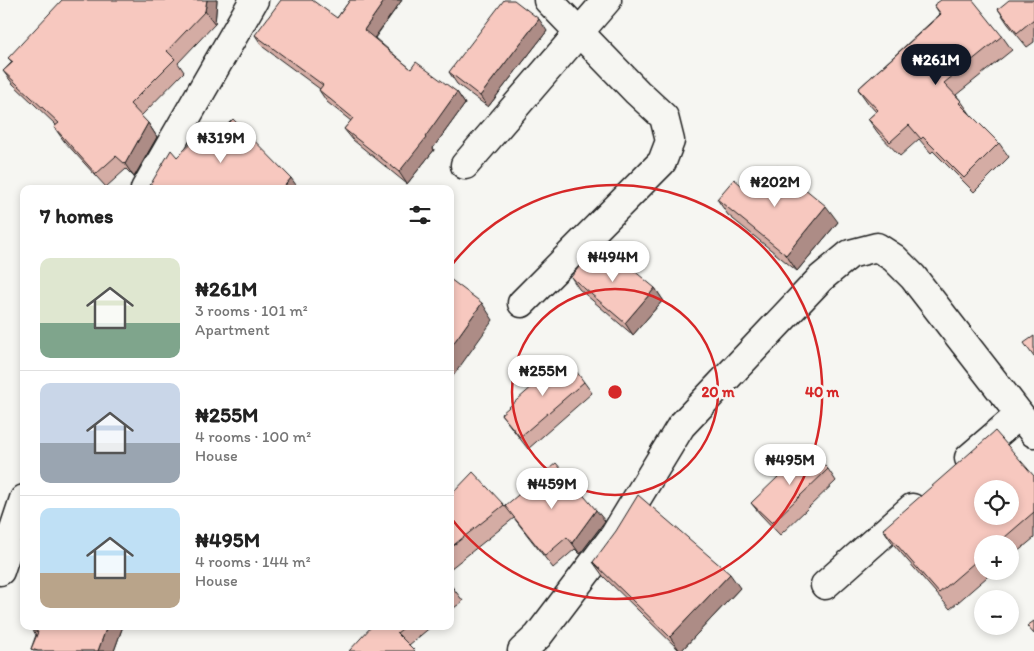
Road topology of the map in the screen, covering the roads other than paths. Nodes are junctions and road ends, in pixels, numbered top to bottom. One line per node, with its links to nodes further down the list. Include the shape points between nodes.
1 (254, 0): 6 (street)
2 (548, 0): 4 (street)
3 (607, 0): 4 (street)
4 (579, 31): 5 (street); 7 (street, via 664,117 670,141 662,162)
5 (465, 165)
6 (147, 185)
7 (522, 303)
8 (1026, 424): 9 (street); 14 (street, via 912,276 894,258 877,247 850,254 821,278 681,426 614,536 538,636)
9 (952, 474)
10 (929, 493): 13 (street)
11 (20, 510): 12 (street)
12 (0, 571)
13 (825, 585)
14 (522, 651)

